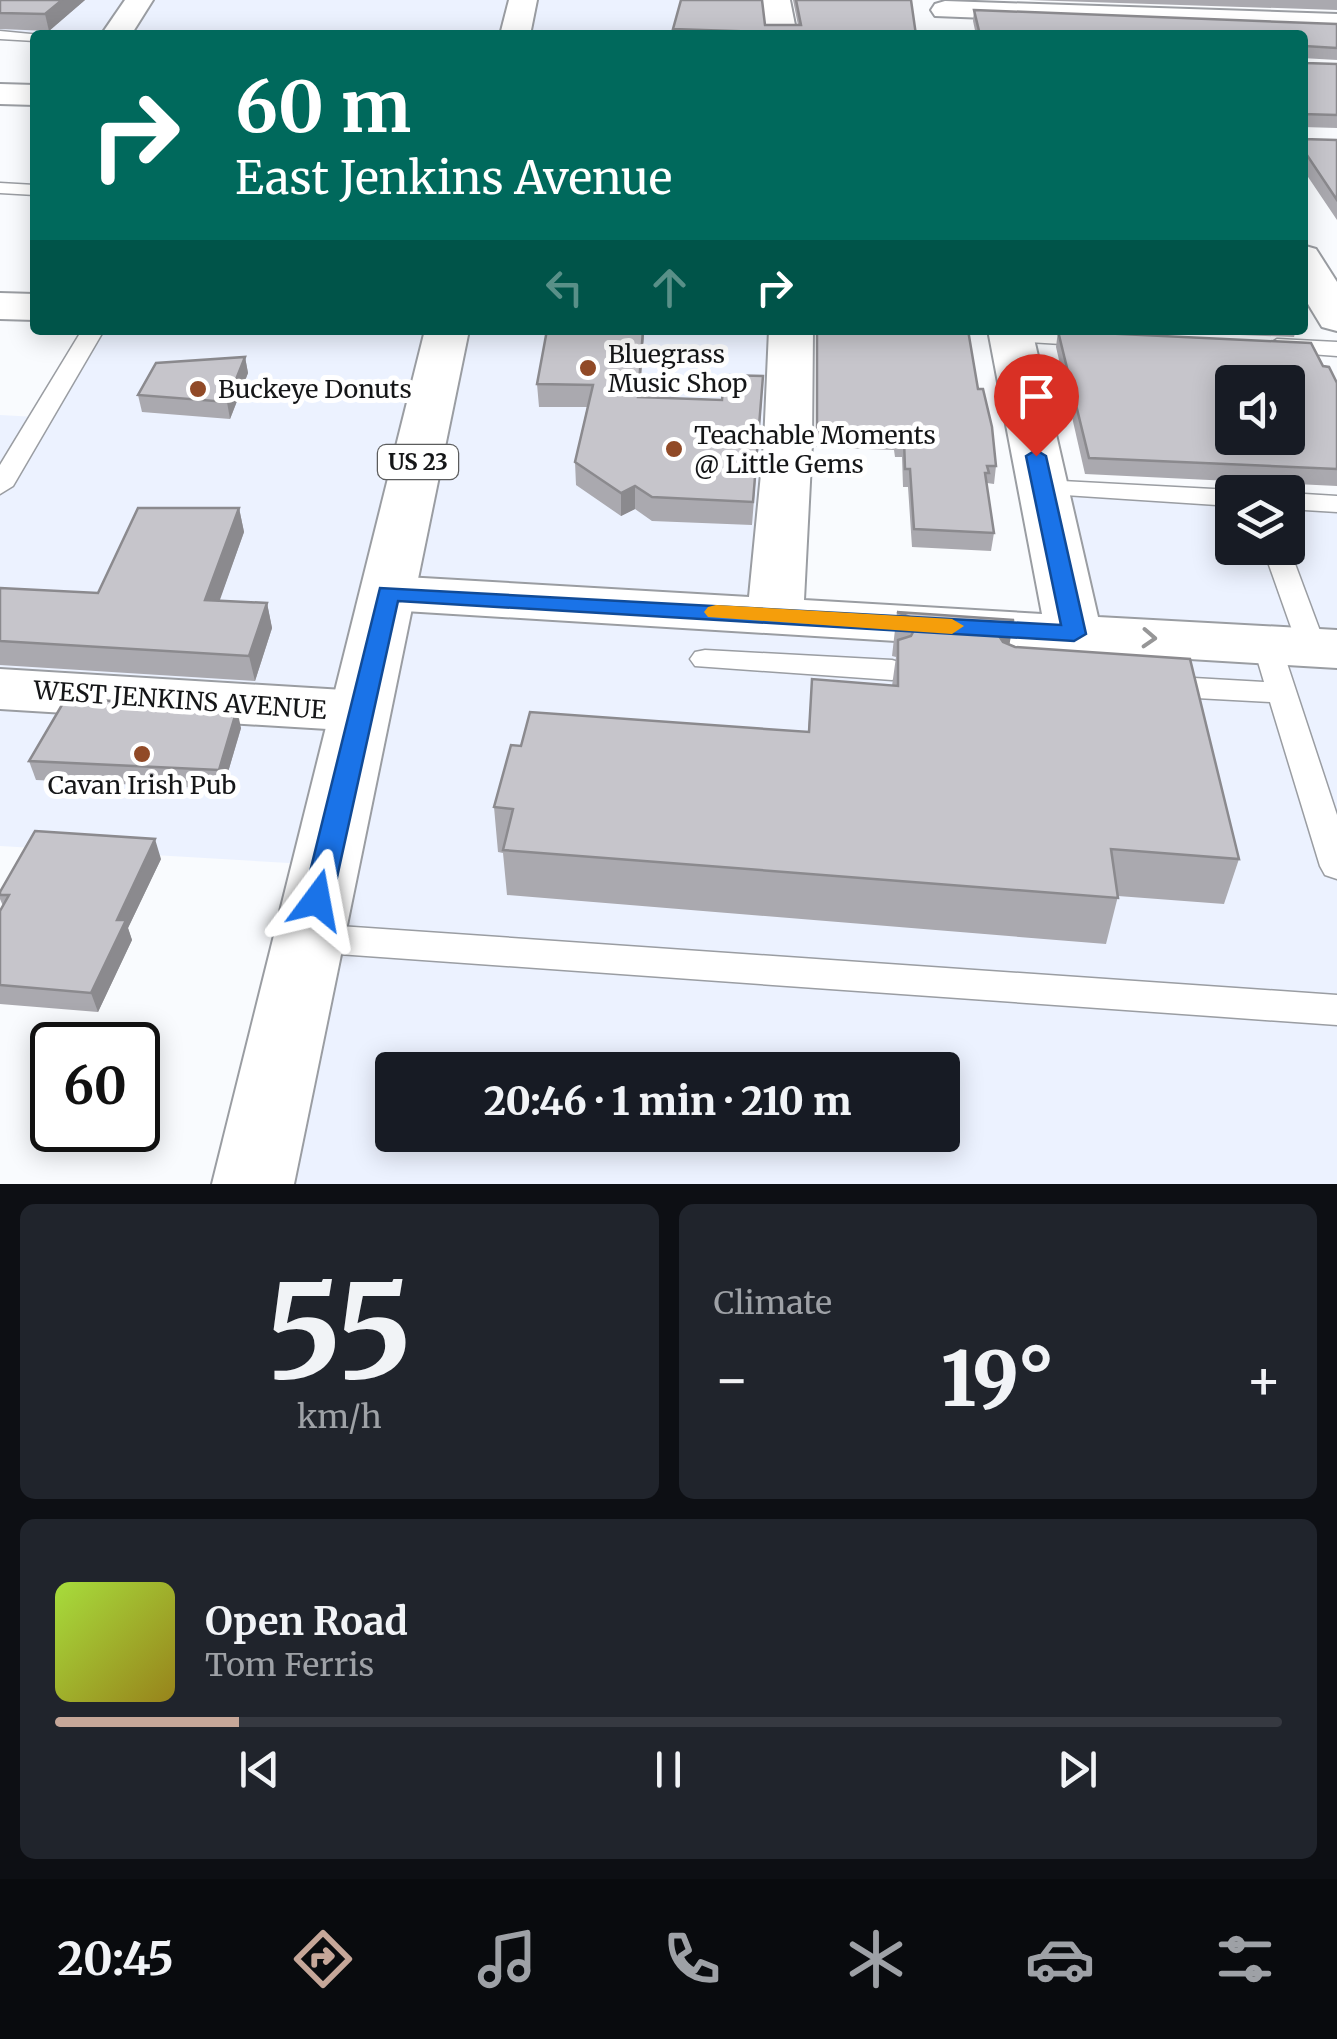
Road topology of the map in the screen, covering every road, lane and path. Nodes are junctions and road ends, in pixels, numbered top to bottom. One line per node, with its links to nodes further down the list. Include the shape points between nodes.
1 (139, 0): 6 (street)
2 (523, 0): 7 (street)
3 (776, 0): 8 (street)
4 (946, 15): 5 (street)
5 (1337, 23)
6 (119, 30)
7 (515, 30)
8 (781, 30)
9 (0, 35): 10 (lane)
10 (30, 36)
11 (0, 94): 12 (street)
12 (30, 95)
13 (0, 188): 14 (lane)
14 (30, 190)
15 (1308, 267): 18 (street)
16 (0, 306): 17 (street)
17 (30, 308)
18 (1337, 318)
19 (90, 335): 27 (lane)
20 (447, 335): 33 (street, US 23)
21 (790, 335): 34 (street)
22 (1010, 335): 28 (street)
23 (1039, 335): 24 (lane)
24 (1112, 340)
25 (1245, 345): 26 (lane)
26 (1337, 349)
27 (0, 486)
28 (1043, 488): 29 (lane); 35 (street)
29 (1215, 497)
30 (1305, 502): 31 (lane)
31 (1337, 504)
32 (1280, 565): 37 (lane)
33 (388, 593): 34 (street); 41 (street, US 23)
34 (776, 616): 35 (street)
35 (1074, 634): 37 (street, one-way to 37)
36 (704, 659): 38 (lane)
37 (1300, 659): 39 (lane); 42 (lane)
38 (892, 670)
39 (1126, 684)
40 (0, 689): 41 (street, WEST JENKINS AVENUE)
41 (360, 711): 43 (street, US 23)
42 (1337, 866)
43 (309, 938): 44 (lane); 45 (street, US 23)
44 (1337, 1010)
45 (253, 1184)

